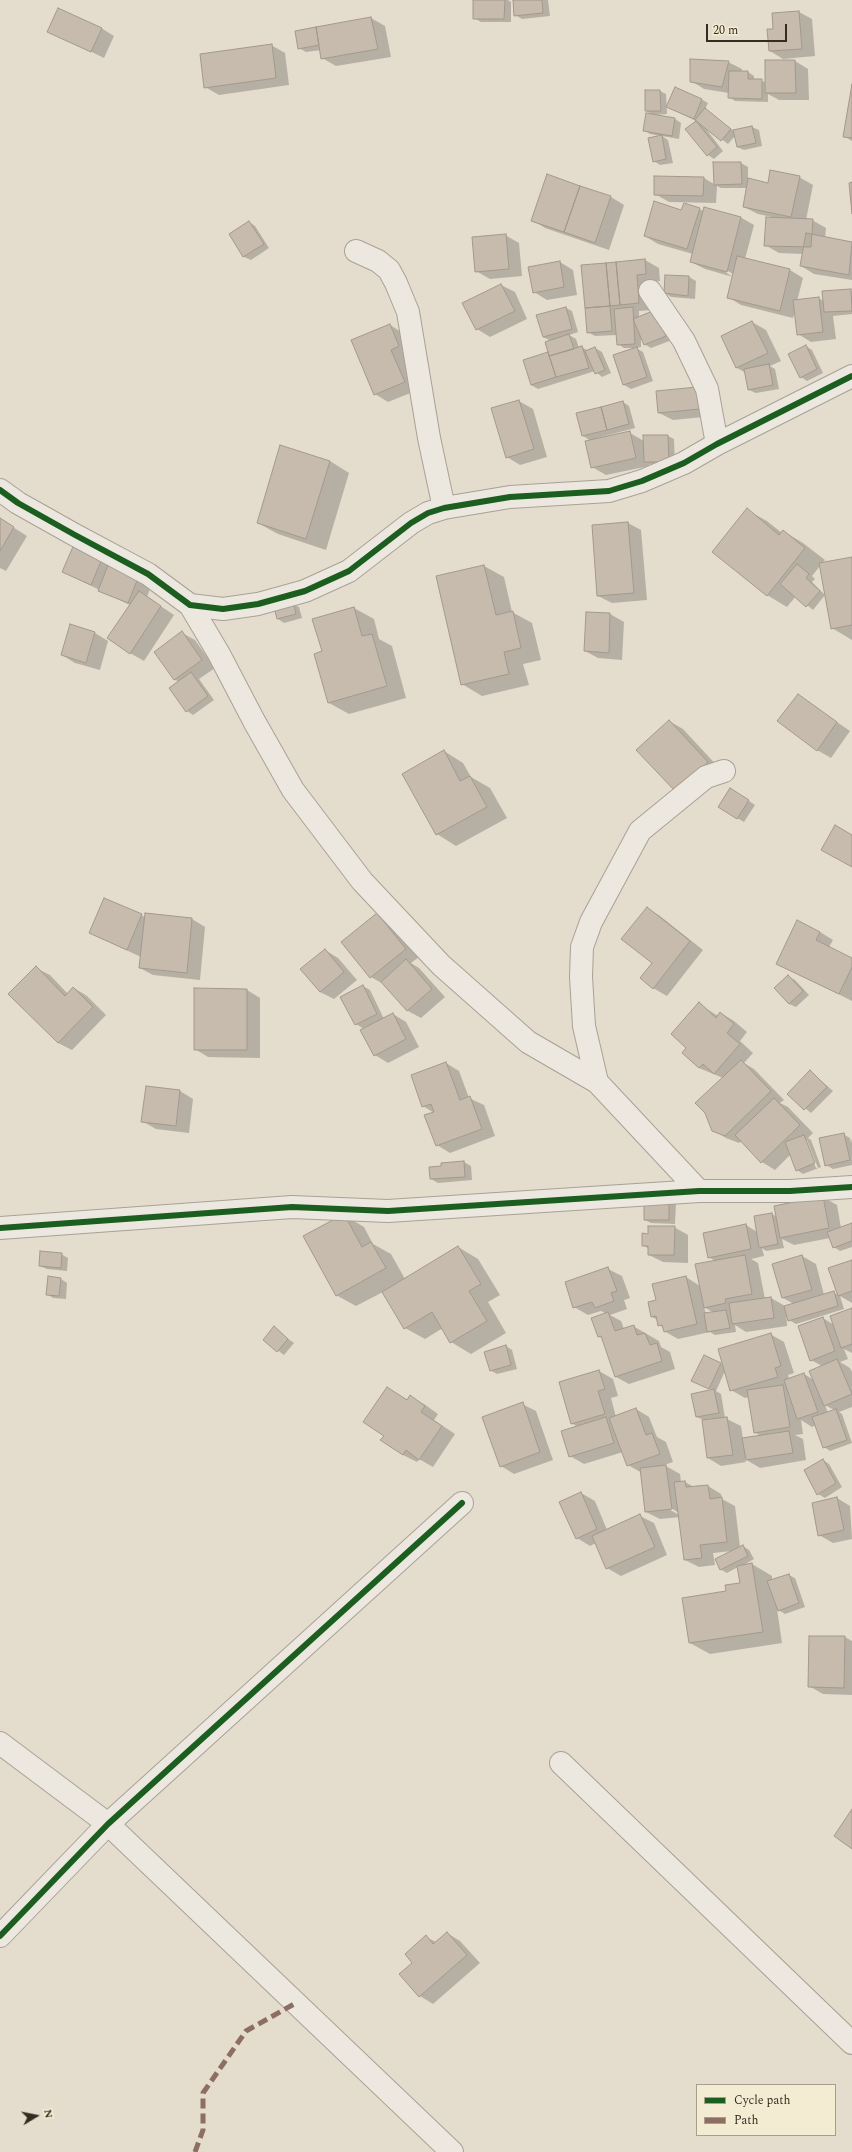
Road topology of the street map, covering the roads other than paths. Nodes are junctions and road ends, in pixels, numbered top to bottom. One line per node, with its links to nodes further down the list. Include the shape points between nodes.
1 (356, 251): 6 (street, via 378,261 389,270 408,312 429,438)
2 (650, 291): 4 (street, via 684,341 707,389)
3 (852, 376): 4 (street)
4 (717, 444): 6 (street, via 684,463 642,481 609,491 510,497)
5 (0, 490): 7 (street, via 37,514 148,574)
6 (444, 508): 7 (street, via 428,513 411,523 349,571 305,591 258,604 223,609)
7 (190, 605): 9 (street, via 293,790 362,881 441,965 528,1042)
8 (724, 771): 9 (street, via 706,777 640,831 591,922 582,947 581,977 584,1026)
9 (597, 1082): 11 (street)
10 (850, 1184): 11 (street, via 790,1191)
11 (698, 1190): 12 (street, via 388,1211 292,1207)
12 (0, 1228)
13 (462, 1503): 16 (street)
14 (0, 1743): 16 (street)
15 (561, 1763): 18 (street)
16 (108, 1824): 17 (street); 19 (street)
17 (0, 1936)
18 (852, 2044)
19 (452, 2152)

